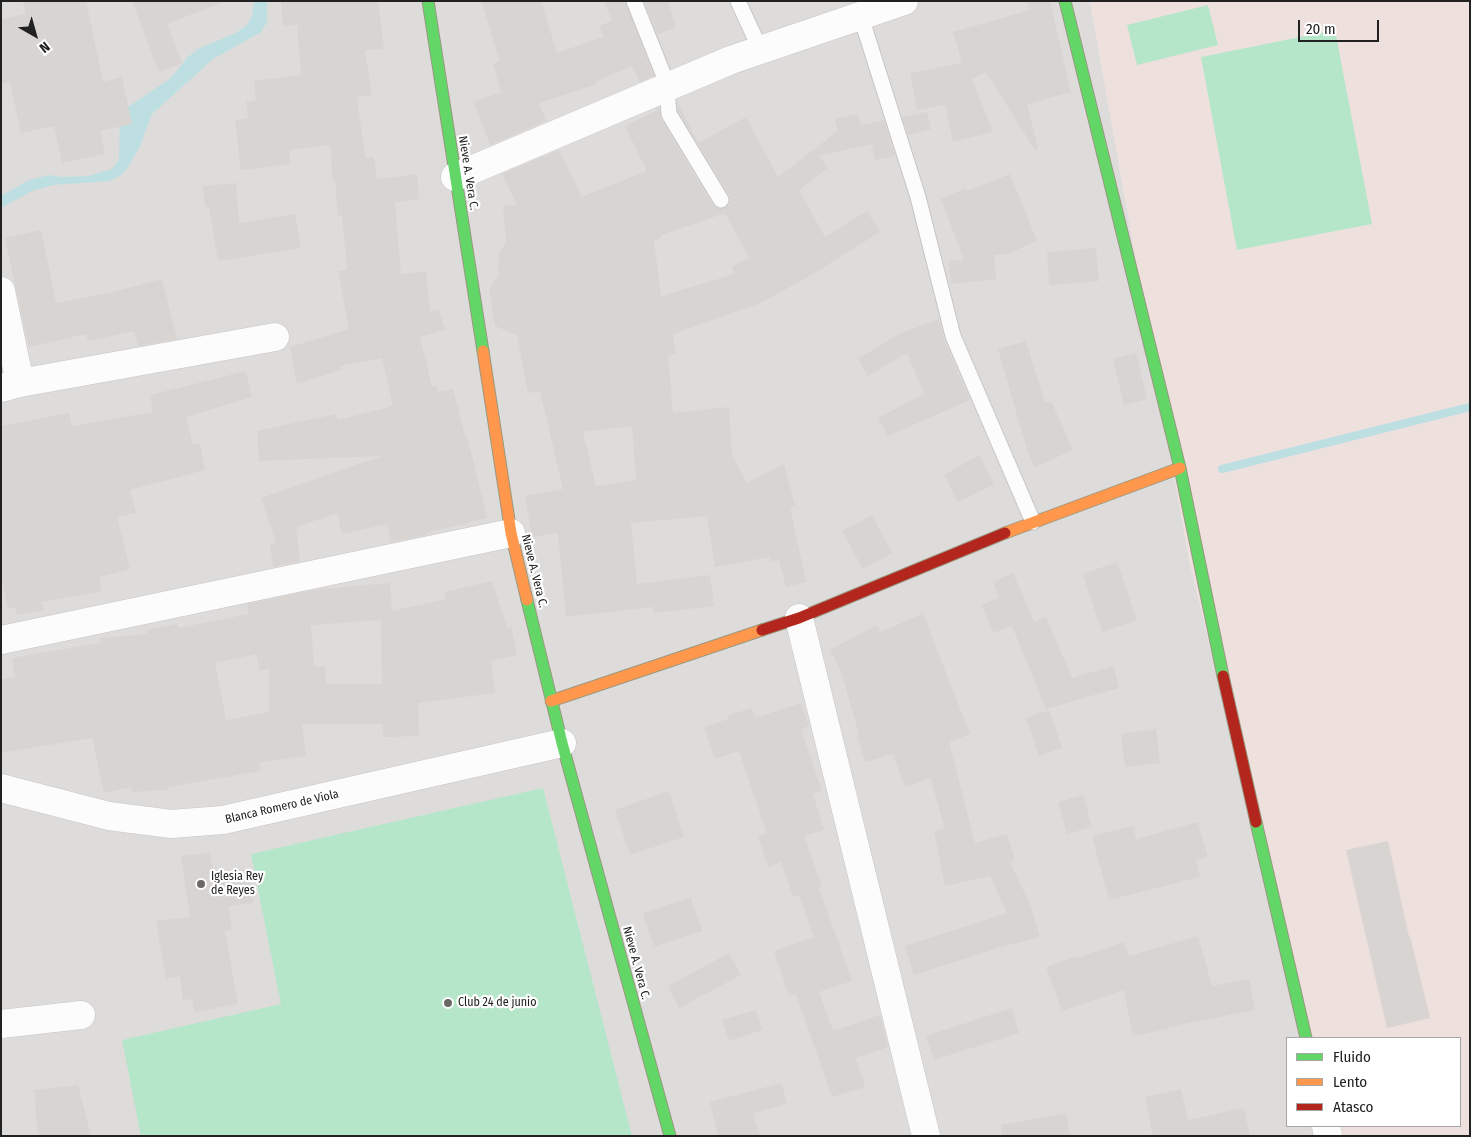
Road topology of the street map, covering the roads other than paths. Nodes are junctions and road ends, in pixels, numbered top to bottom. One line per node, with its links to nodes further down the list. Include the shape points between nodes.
1 (428, 1): 9 (street, Nieve A. Vera C.)
2 (634, 1): 8 (lane)
3 (738, 1): 7 (lane)
4 (904, 1): 6 (street)
5 (1066, 1): 14 (street)
6 (861, 17): 7 (street); 15 (lane, via 918,197 953,336)
7 (761, 50): 8 (street)
8 (667, 88): 9 (street); 10 (lane, via 669,114)
9 (455, 177): 16 (street, Nieve A. Vera C.)
10 (721, 200)
11 (1, 291): 13 (street)
12 (275, 337): 13 (street)
13 (10, 385)
14 (1180, 468): 15 (street); 24 (street, via 1222,671)
15 (1033, 522): 17 (street)
16 (511, 533): 18 (street); 19 (street, Nieve A. Vera C.)
17 (799, 618): 19 (street); 26 (street)
18 (1, 640)
19 (552, 701): 20 (street, Nieve A. Vera C.)
20 (562, 743): 21 (street, Blanca Romero de Viola, via 223,820 171,824 109,816); 25 (street, Nieve A. Vera C.)
21 (1, 788)
22 (80, 1015): 23 (street)
23 (1, 1024)
24 (1306, 1037)
25 (670, 1136)
26 (926, 1136)

